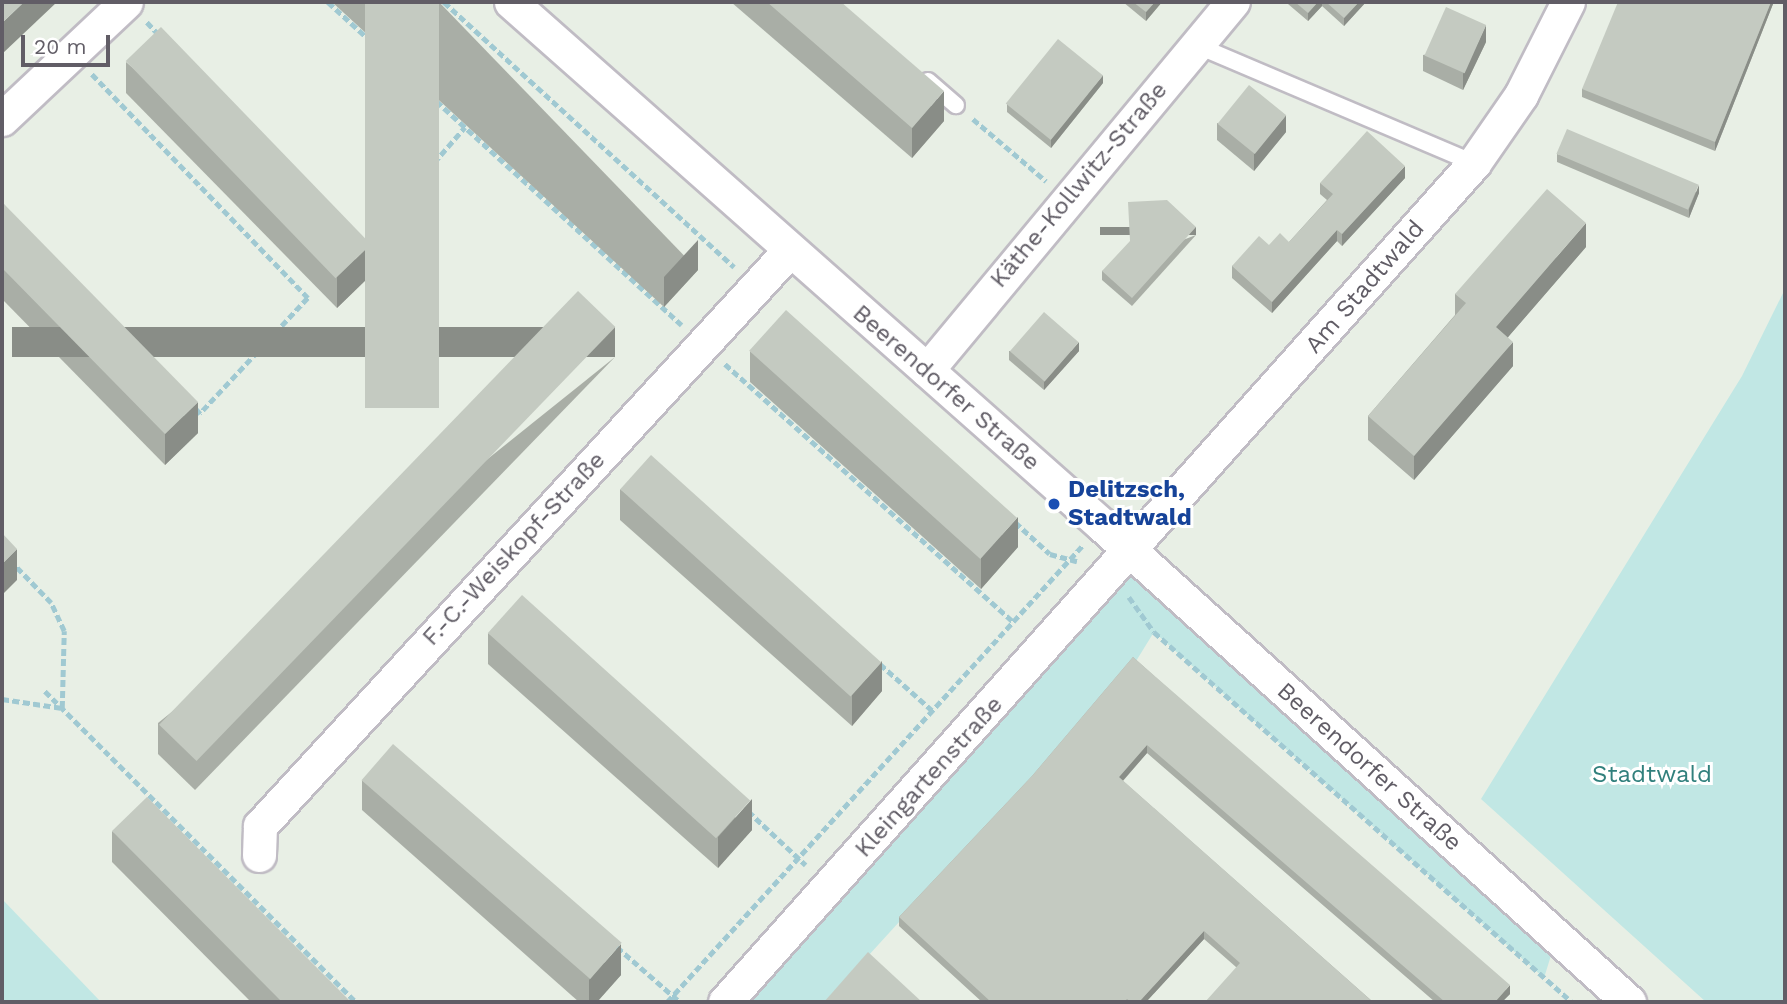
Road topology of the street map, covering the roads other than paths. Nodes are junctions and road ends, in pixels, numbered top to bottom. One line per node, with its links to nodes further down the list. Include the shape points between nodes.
1 (511, 2): 10 (street, Beerendorfer Straße)
2 (1233, 2): 5 (street, Käthe-Kollwitz-Straße)
3 (1568, 2): 9 (street, Am Stadtwald, via 1521,95)
4 (131, 7): 8 (street, via 72,53)
5 (1196, 45): 9 (lane); 11 (street, Käthe-Kollwitz-Straße)
6 (916, 70): 7 (lane)
7 (956, 105)
8 (2, 119)
9 (1474, 163): 12 (street, Am Stadtwald)
10 (789, 251): 11 (street, Beerendorfer Straße); 13 (street, F.-C.-Weiskopf-Straße, via 260,826)
11 (927, 370): 12 (street, Beerendorfer Straße)
12 (1131, 552): 14 (street, Kleingartenstraße); 15 (street, Beerendorfer Straße)
13 (259, 855)
14 (725, 1002)
15 (1629, 1002)

